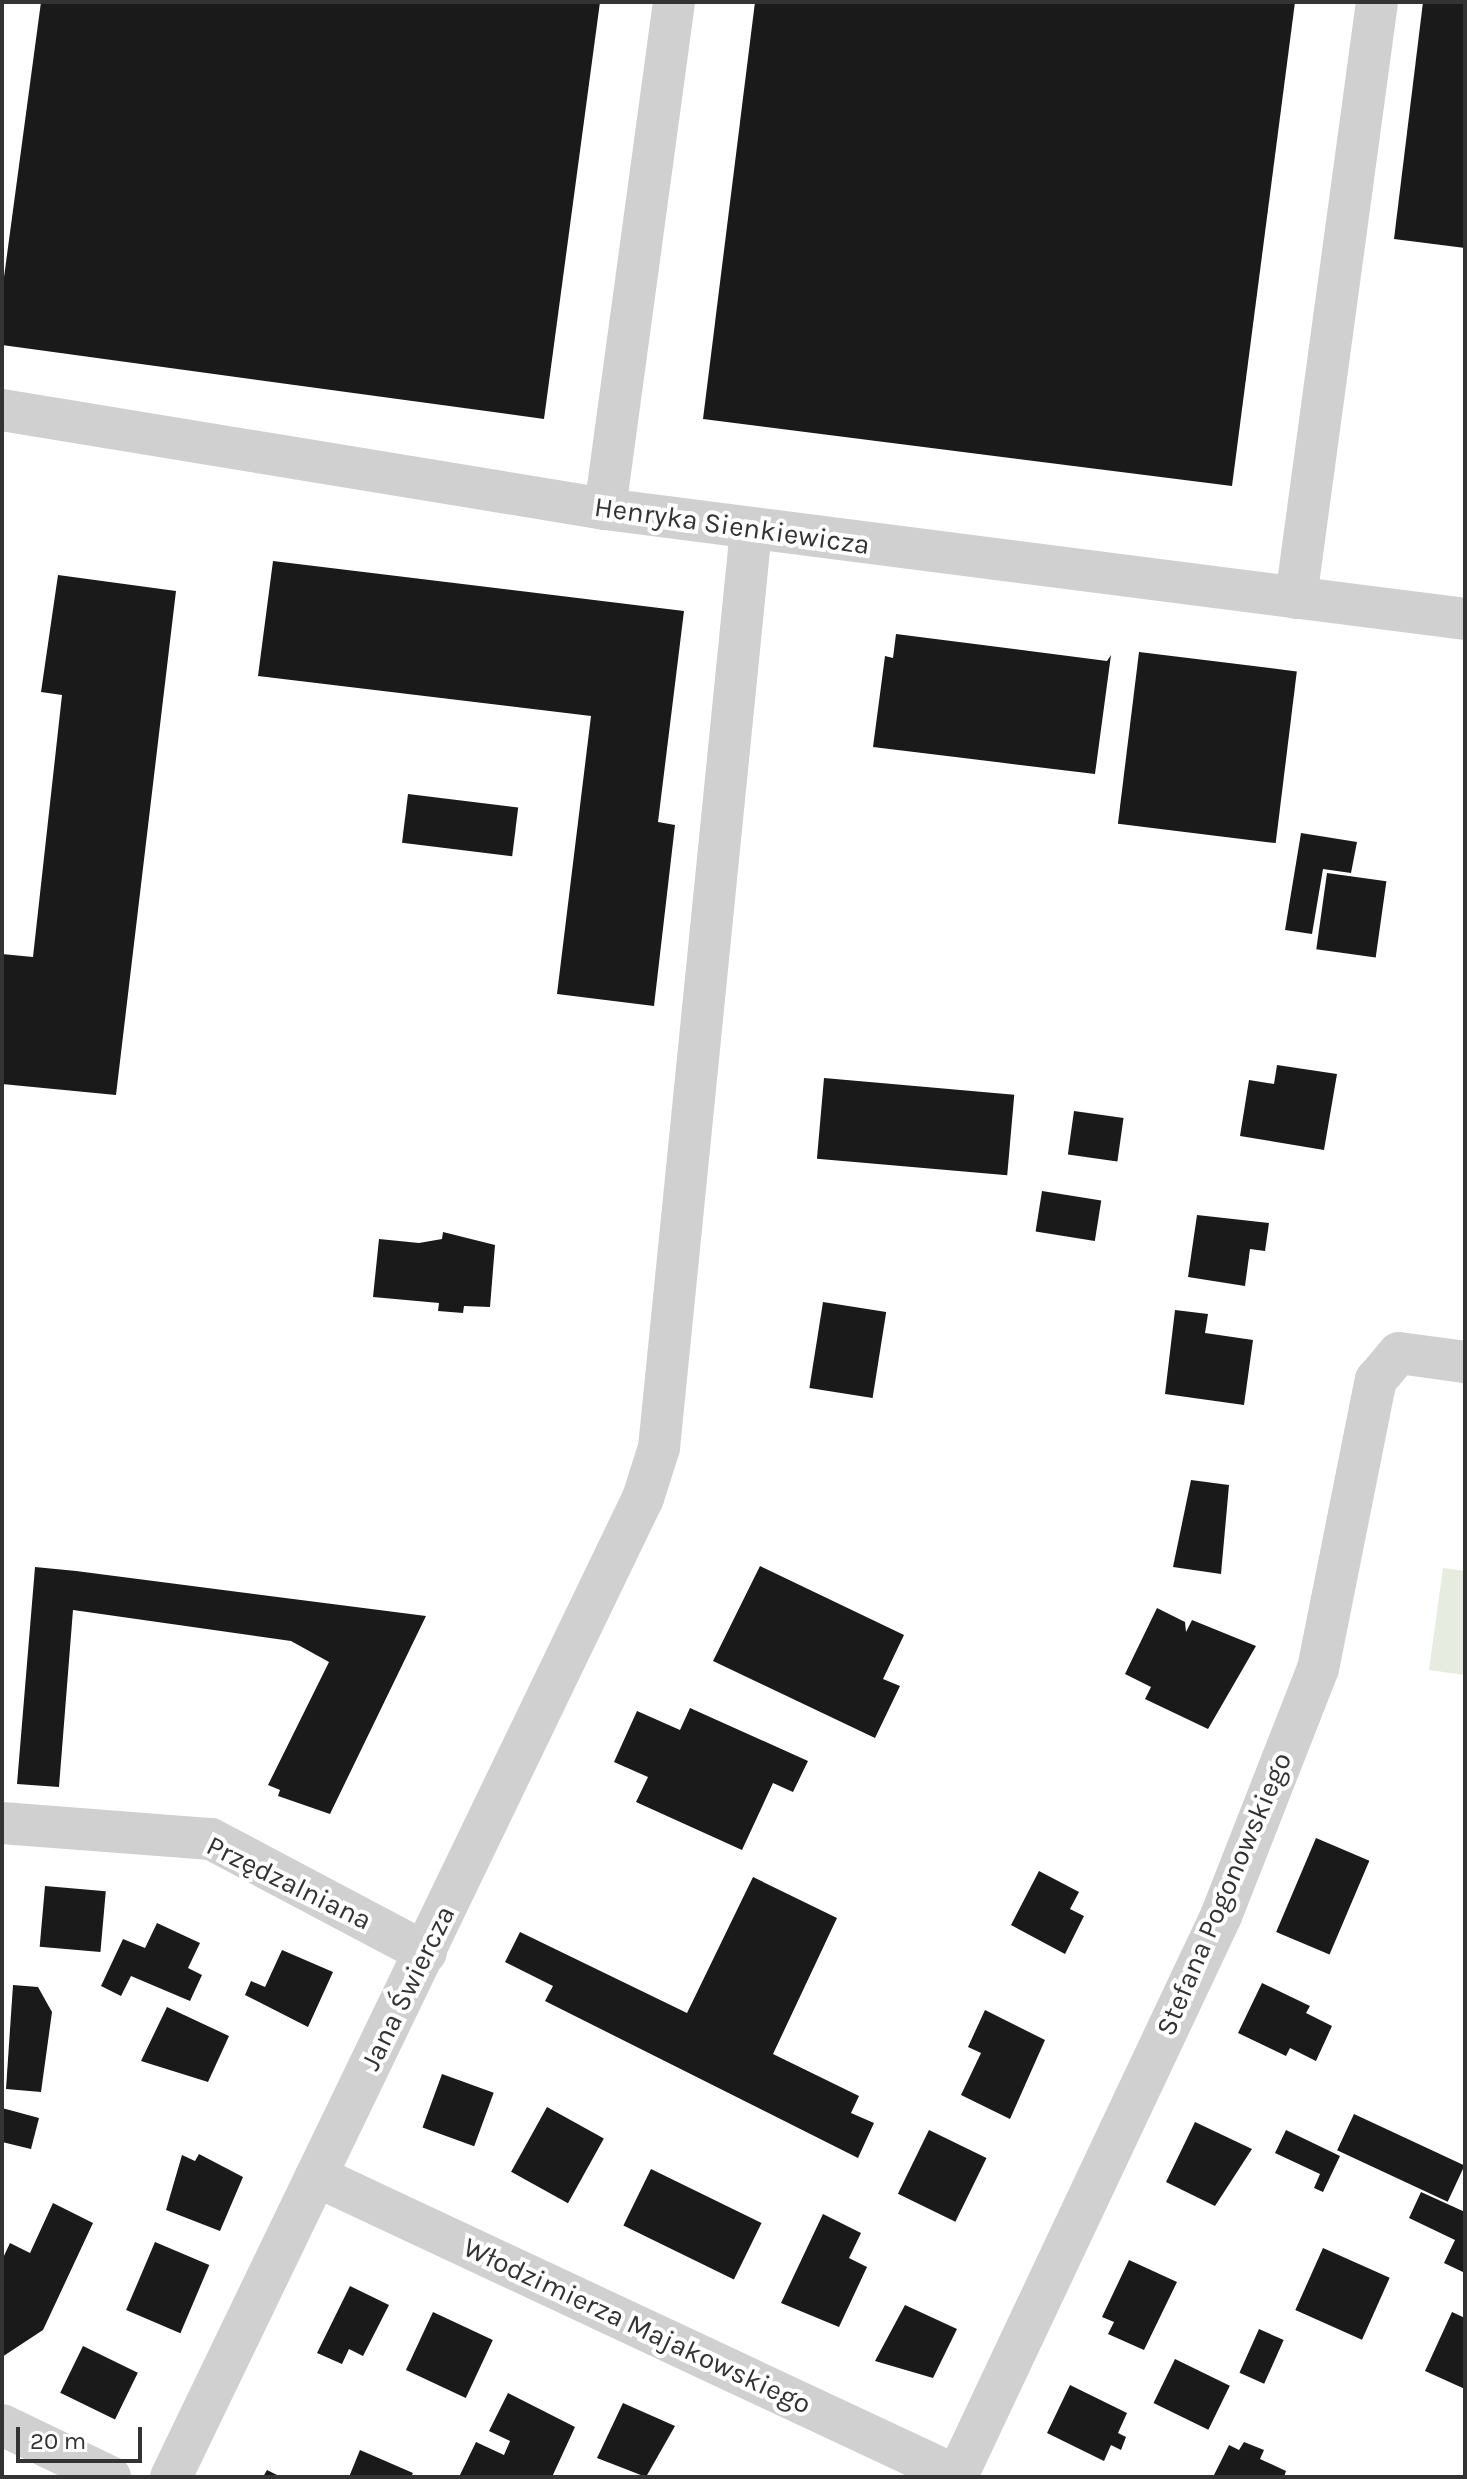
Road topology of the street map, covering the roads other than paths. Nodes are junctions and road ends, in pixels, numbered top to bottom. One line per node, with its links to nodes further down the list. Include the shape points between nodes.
1 (674, 2): 4 (street)
2 (1377, 2): 6 (street)
3 (2, 410): 4 (street, Henryka Sienkiewicza)
4 (605, 509): 5 (street, Henryka Sienkiewicza)
5 (751, 530): 6 (street, Henryka Sienkiewicza); 10 (street, Jana Świercza, via 685,1239 659,1448 643,1498)
6 (1296, 598): 7 (street, Henryka Sienkiewicza)
7 (1465, 619)
8 (1465, 1362): 13 (street, Stefana Pogonowskiego, via 1399,1353 1376,1380 1318,1669 1221,1916)
9 (2, 1823): 10 (street, Przędzalniana, via 211,1839)
10 (426, 1953): 11 (street, Jana Świercza)
11 (316, 2176): 13 (street, Włodzimierza Majakowskiego); 15 (street, Jana Świercza)
12 (2, 2425): 14 (street)
13 (958, 2476)
14 (110, 2477)
15 (171, 2477)

